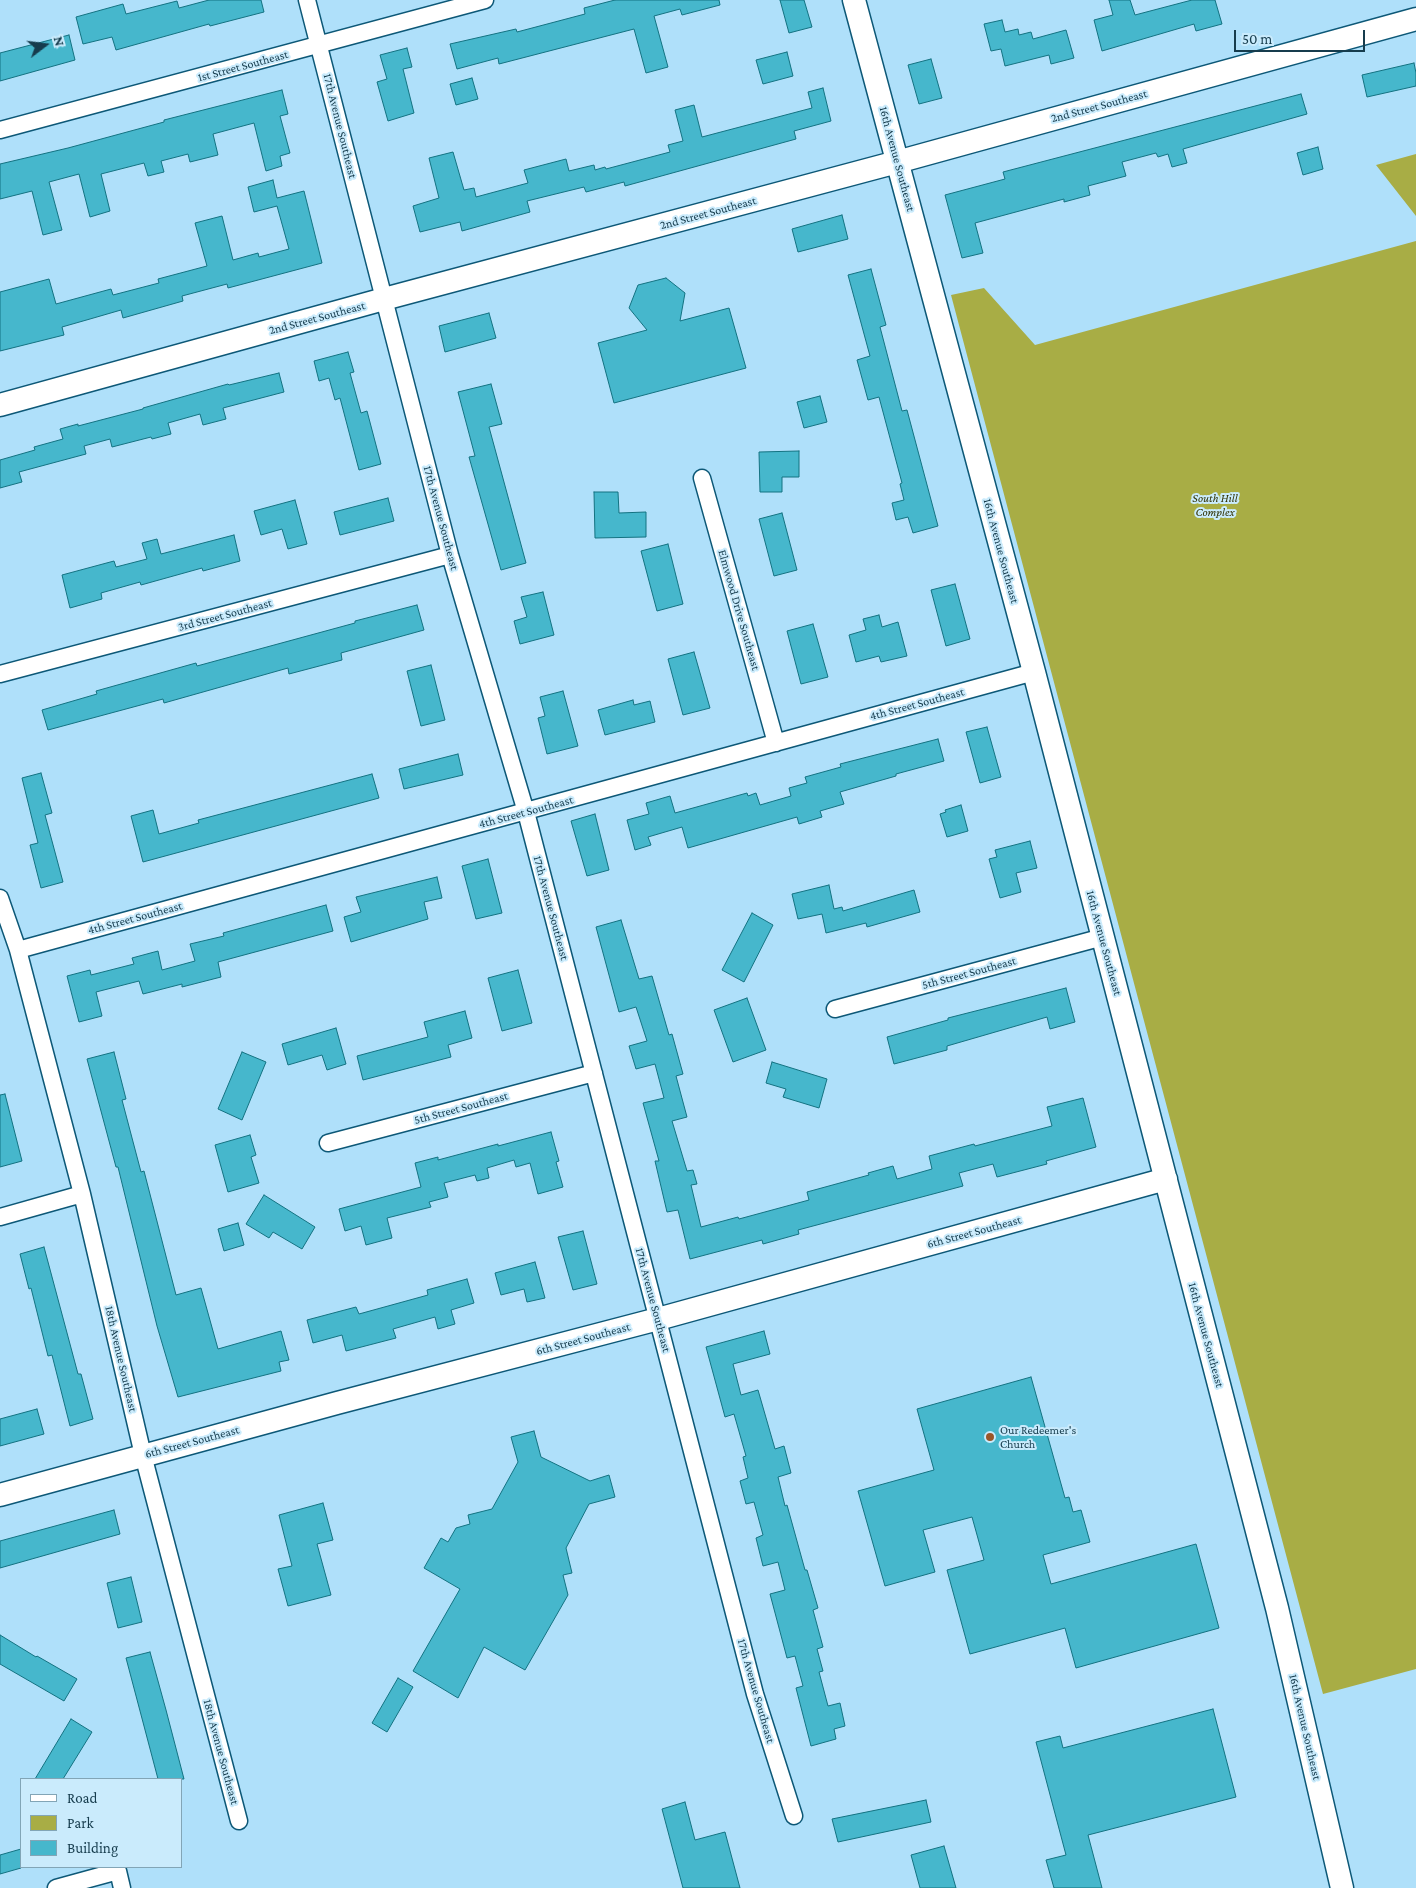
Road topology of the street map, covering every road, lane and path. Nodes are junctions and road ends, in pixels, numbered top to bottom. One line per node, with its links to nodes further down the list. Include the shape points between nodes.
1 (308, 0): 5 (street, 17th Avenue Southeast)
2 (485, 0): 5 (street, 1st Street Southeast)
3 (854, 0): 7 (street, 16th Avenue Southeast)
4 (1416, 19): 7 (street, 2nd Street Southeast)
5 (320, 46): 6 (street, 1st Street Southeast); 8 (street, 17th Avenue Southeast)
6 (0, 130)
7 (898, 162): 8 (street, 2nd Street Southeast); 12 (street, 16th Avenue Southeast)
8 (384, 299): 9 (street, 2nd Street Southeast); 11 (street, 17th Avenue Southeast)
9 (0, 405)
10 (702, 478): 14 (street, Elmwood Drive Southeast)
11 (450, 556): 13 (street, 3rd Street Southeast); 15 (street, 17th Avenue Southeast)
12 (1034, 672): 14 (street, 4th Street Southeast); 17 (street, 16th Avenue Southeast)
13 (0, 674)
14 (776, 743): 15 (street, 4th Street Southeast)
15 (526, 812): 18 (street, 4th Street Southeast); 20 (street, 17th Avenue Southeast)
16 (0, 898): 18 (street, 18th Avenue Southeast)
17 (1103, 937): 19 (street, 5th Street Southeast); 22 (street, 16th Avenue Southeast)
18 (18, 950): 23 (street, 18th Avenue Southeast)
19 (835, 1009)
20 (594, 1073): 21 (street, 5th Street Southeast); 25 (street, 17th Avenue Southeast)
21 (328, 1143)
22 (1166, 1180): 25 (street, 6th Street Southeast); 32 (street, 16th Avenue Southeast, via 1277,1608)
23 (82, 1194): 24 (street); 26 (street, 18th Avenue Southeast)
24 (0, 1217)
25 (658, 1319): 26 (street, 6th Street Southeast); 28 (street, 17th Avenue Southeast, via 755,1694)
26 (143, 1455): 27 (street, 6th Street Southeast); 29 (street, 18th Avenue Southeast)
27 (0, 1495)
28 (794, 1816)
29 (238, 1821)
30 (56, 1888): 31 (street, via 118,1871)
31 (122, 1888)
32 (1342, 1888)

